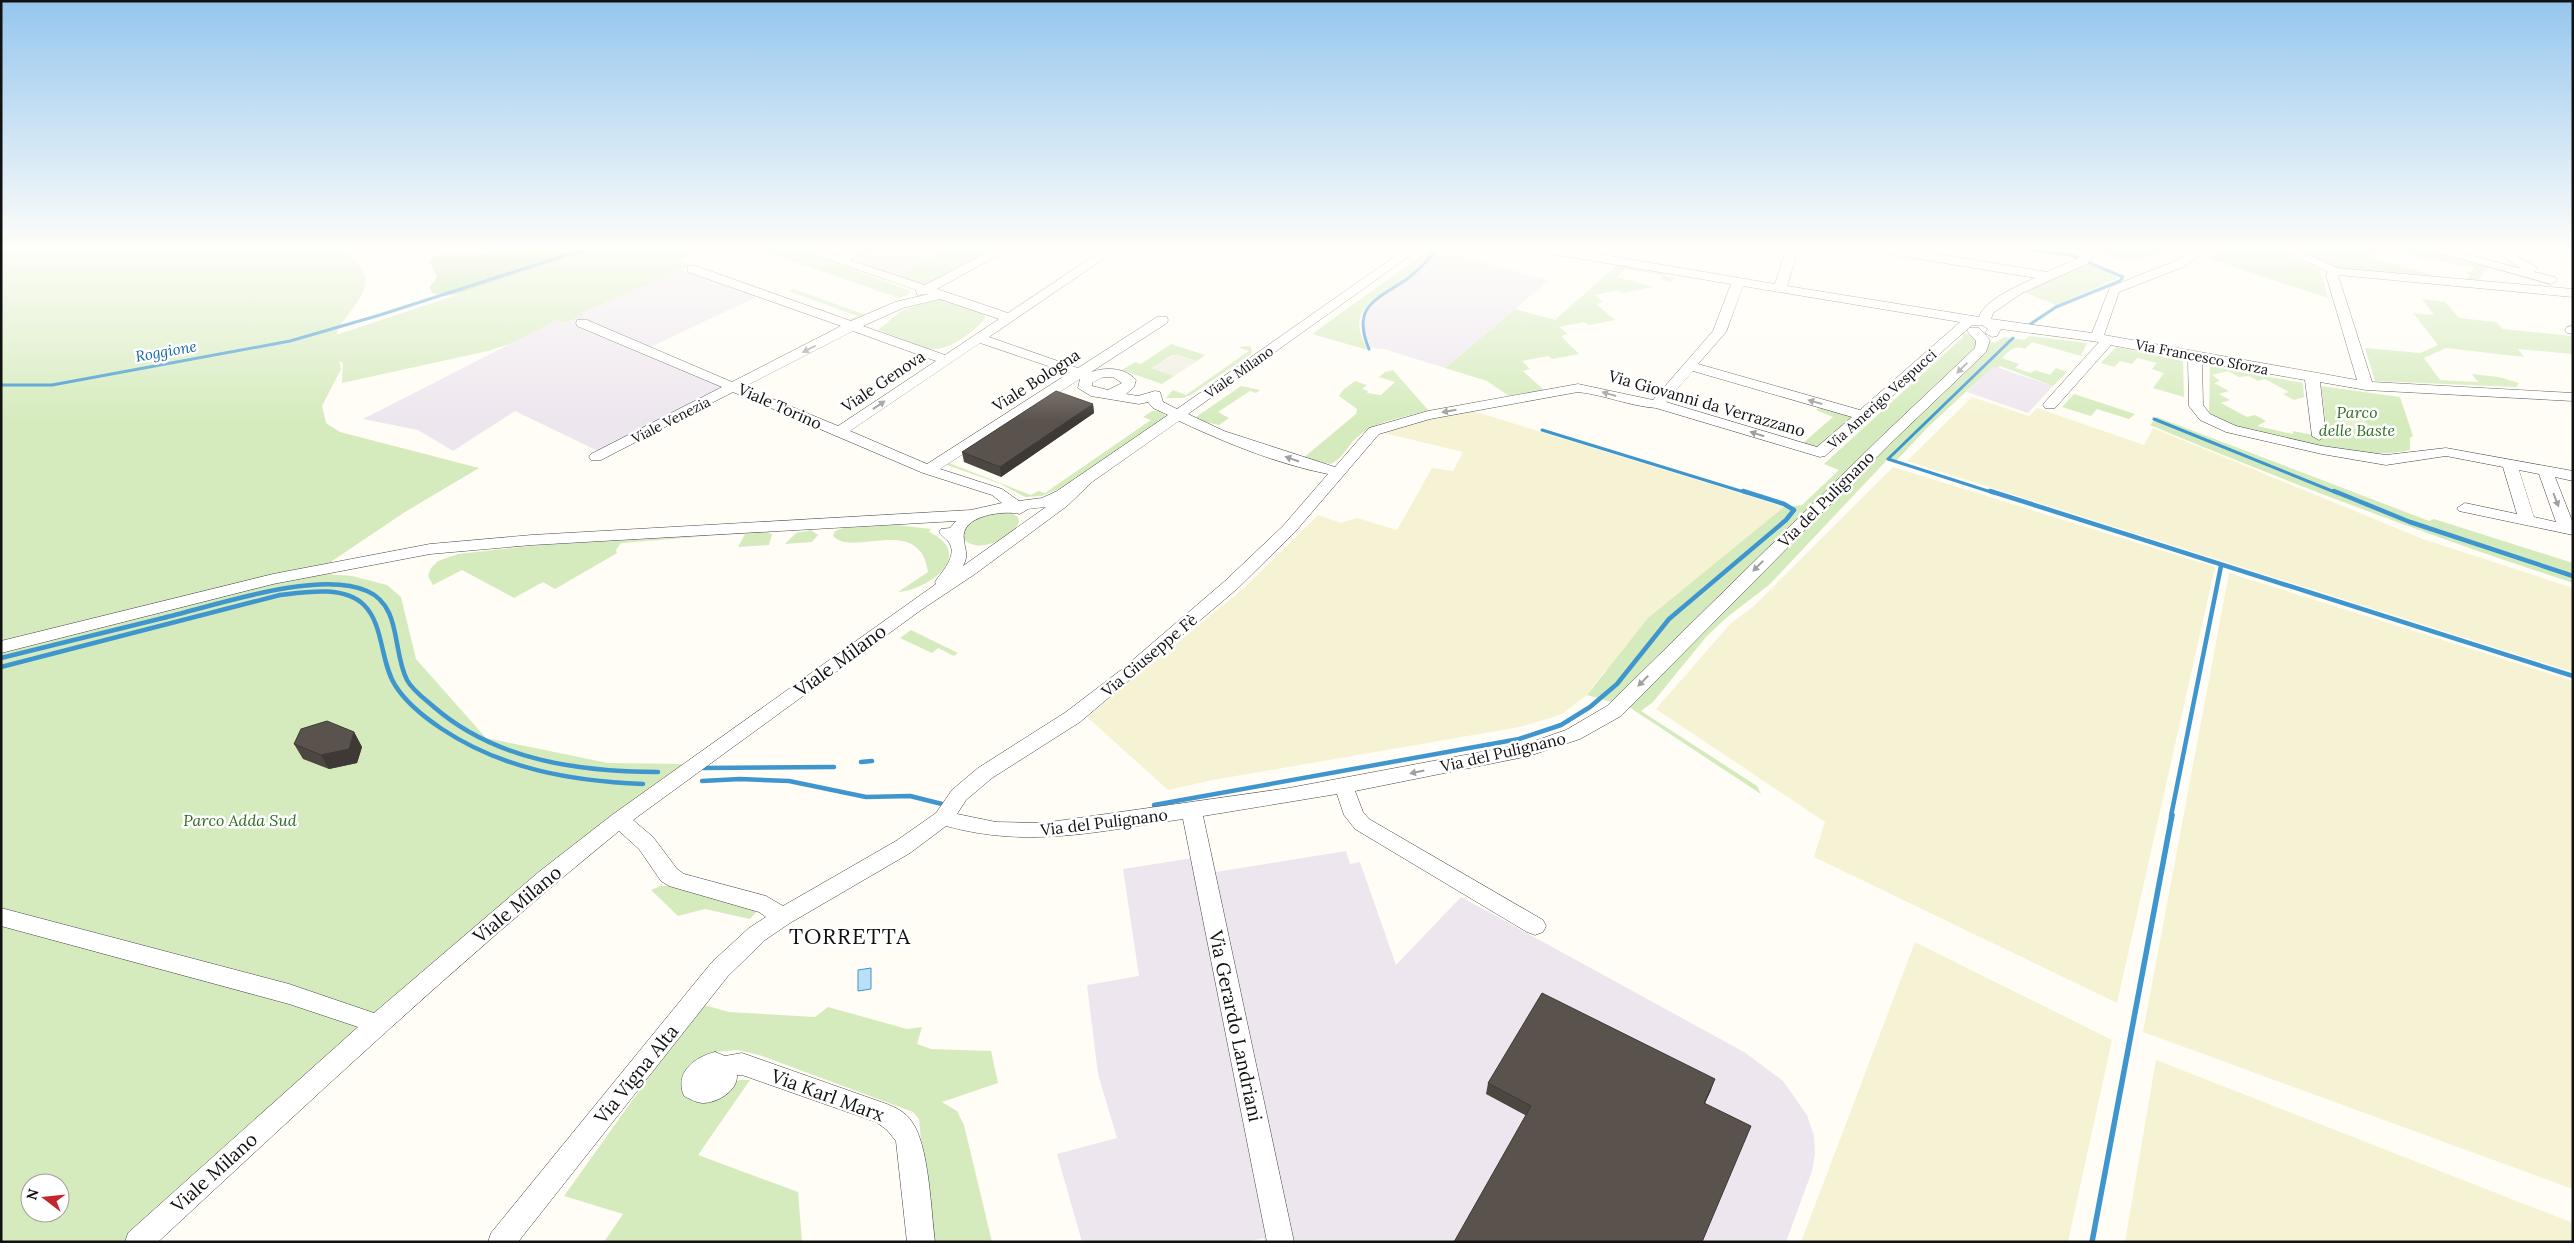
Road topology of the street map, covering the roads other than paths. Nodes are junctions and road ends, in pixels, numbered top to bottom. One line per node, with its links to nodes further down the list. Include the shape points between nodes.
1 (793, 305): 16 (street)
2 (896, 305): 12 (street)
3 (903, 305): 12 (street)
4 (971, 305): 13 (street)
5 (1028, 305): 13 (street)
6 (1334, 305): 32 (street, Viale Milano)
7 (1729, 305): 22 (street, via 1718,332)
8 (1874, 305): 17 (street, Via Francesco Sforza)
9 (1994, 305): 17 (street, Via Amerigo Vespucci, via 1985,314)
10 (2110, 305): 19 (street)
11 (2341, 305): 27 (street)
12 (893, 308): 16 (street, Viale Venezia)
13 (1009, 318): 18 (street, Viale Genova)
14 (1162, 320): 23 (street, Viale Bologna)
15 (582, 323): 26 (street, Viale Torino)
16 (852, 326): 21 (street); 26 (street, Viale Venezia, one-way to 26)
17 (1980, 326): 19 (street, Via Francesco Sforza); 37 (street, Via Amerigo Vespucci); 60 (street, Via del Pulignano, one-way to 60, via 1981,349 1881,444 1614,711 1595,725 1549,744)
18 (979, 338): 21 (street, Viale Genova); 23 (street)
19 (2102, 339): 20 (street, Via Francesco Sforza); 35 (street)
20 (2195, 357): 24 (street, Via Francesco Sforza); 42 (street, via 2196,406 2205,417 2231,429 2371,458 2400,459 2446,452)
21 (946, 360): 38 (street, Viale Genova, one-way to 21)
22 (1689, 366): 34 (street); 37 (street, one-way to 22)
23 (1085, 374): 25 (street, via 1115,372); 29 (street, via 1086,388); 43 (street, Viale Bologna)
24 (2312, 377): 27 (street, Via Francesco Sforza); 39 (street)
25 (1129, 380): 29 (street, via 1122,391); 30 (street)
26 (737, 386): 38 (street, Viale Torino); 41 (street, Viale Venezia)
27 (2366, 386): 31 (street, Via Francesco Sforza)
28 (2573, 393): 31 (street, Via Francesco Sforza)
29 (1101, 394): 30 (street, via 1140,400)
30 (1155, 395): 32 (street, via 1173,402); 36 (street, via 1156,404)
31 (2534, 395): 33 (street, Via Francesco Sforza)
32 (1206, 396): 36 (street, Viale Milano)
33 (2573, 397)
34 (1656, 404): 40 (street, Via Giovanni da Verrazzano, one-way to 34); 45 (street, Via Giovanni da Verrazzano, one-way to 45, via 1578,388 1428,415 1370,433)
35 (2050, 405)
36 (1179, 415): 45 (street, one-way to 36, via 1219,434); 47 (street, Viale Milano)
37 (1862, 415): 40 (street, Via Amerigo Vespucci)
38 (839, 432): 43 (street, Viale Torino)
39 (2319, 436)
40 (1820, 453)
41 (596, 457)
42 (2509, 463): 44 (street); 53 (street)
43 (928, 470): 48 (street, Viale Torino)
44 (2545, 470): 46 (street); 54 (street, one-way to 54)
45 (1339, 472): 62 (street, Via Giuseppe Fè, via 1289,529 1232,585 1073,717 985,773 959,795)
46 (2573, 476)
47 (1087, 479): 49 (street, Viale Milano, via 1046,502); 55 (street, Viale Milano)
48 (978, 488): 49 (street, Viale Torino, via 1001,494); 51 (street, via 989,497)
49 (1015, 506): 51 (street, Viale Milano); 55 (street, via 1026,517)
50 (2465, 508): 53 (street)
51 (979, 513): 52 (street); 56 (street, Viale Milano, via 960,527)
52 (896, 520): 56 (street, via 932,525); 59 (street, via 456,546 273,579)
53 (2527, 521): 54 (street)
54 (2570, 530)
55 (1020, 532): 57 (street, Viale Milano)
56 (957, 541): 57 (street, Viale Milano, via 976,550); 58 (street, Viale Milano, via 960,556 956,566)
57 (1002, 544): 58 (street, Viale Milano)
58 (924, 600): 63 (street, Viale Milano)
59 (1, 647)
60 (1344, 787): 61 (street, Via del Pulignano); 66 (street, via 1354,815 1362,824)
61 (1192, 811): 62 (street, Via del Pulignano, via 1029,831 989,830); 72 (street, Via Gerardo Landriani)
62 (943, 818): 65 (street, Via Giuseppe Fè, via 903,847)
63 (619, 820): 65 (street, via 646,843 676,880 766,905); 67 (street, Viale Milano, via 548,876)
64 (1, 917): 67 (street, via 290,994)
65 (782, 917): 70 (street, Via Vigna Alta, via 757,934 720,968)
66 (1535, 926)
67 (378, 1024): 69 (street, Viale Milano)
68 (724, 1067): 71 (street, Via Karl Marx, via 748,1065 896,1120 908,1140)
69 (138, 1242)
70 (501, 1242)
71 (921, 1242)
72 (1280, 1242)

